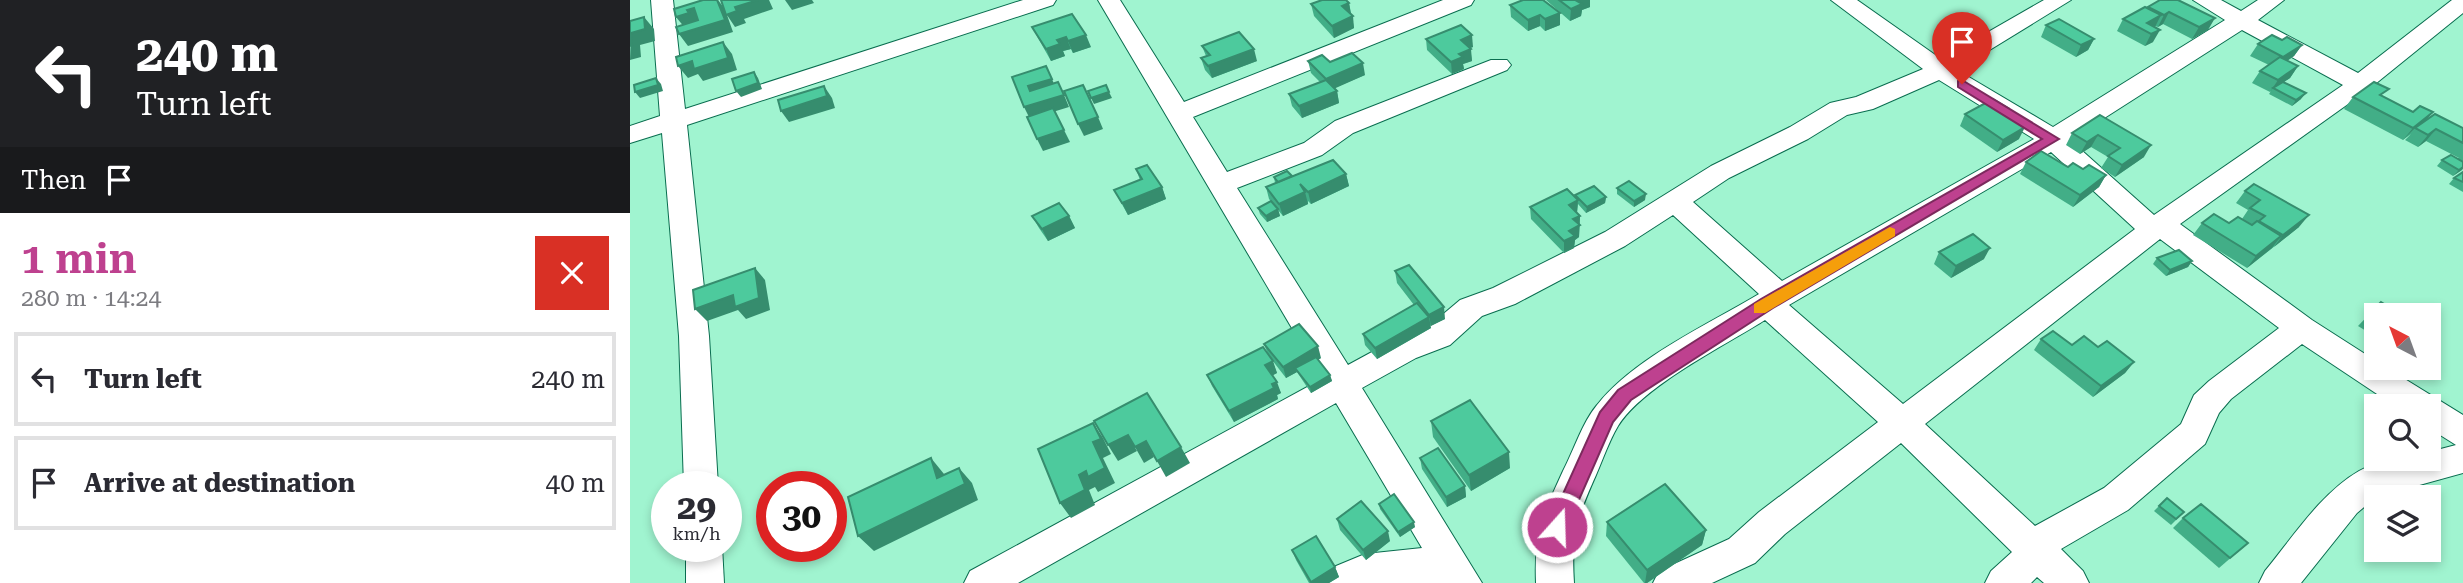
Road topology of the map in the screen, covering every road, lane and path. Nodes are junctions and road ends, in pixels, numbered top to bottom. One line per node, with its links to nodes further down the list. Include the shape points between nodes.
1 (662, 0): 15 (street)
2 (1045, 0): 15 (street)
3 (1109, 0): 14 (street)
4 (1463, 0): 14 (street)
5 (1842, 0): 12 (street)
6 (2060, 0): 12 (street)
7 (2204, 0): 10 (street)
8 (2273, 0): 10 (street)
9 (2463, 2): 13 (street)
10 (2242, 18): 13 (street); 17 (street)
11 (1499, 65): 18 (street, via 1362,119 1313,149)
12 (1940, 70): 17 (street); 19 (street, via 1839,109)
13 (2360, 84): 20 (street)
14 (1178, 114): 18 (street)
15 (673, 121): 16 (street); 29 (street, via 694,336)
16 (630, 135)
17 (2053, 139): 20 (street); 21 (street)
18 (1221, 184): 23 (street)
19 (1675, 201): 21 (street); 23 (street, via 1615,239 1472,308 1439,335)
20 (2155, 228): 22 (street, via 2175,233 2197,254); 26 (street)
21 (1773, 300): 26 (street); 36 (street, via 1656,372 1625,395 1606,417 1562,512 1553,543)
22 (2301, 328): 24 (street); 30 (street, via 2220,390 2206,405 2193,434 2126,491 2089,517 2048,537)
23 (1342, 383): 32 (street); 34 (street)
24 (2403, 394)
25 (2441, 419): 27 (street)
26 (1902, 423): 30 (street); 37 (street, via 1741,551)
27 (2463, 433)
28 (2463, 458): 40 (street, via 2372,481 2346,502)
29 (700, 471)
30 (2037, 553): 38 (street); 39 (street)
31 (704, 562): 33 (street)
32 (1459, 575): 35 (street, via 1392,565)
33 (705, 583)
34 (983, 583)
35 (1337, 583)
36 (1555, 583)
37 (1672, 583)
38 (2004, 583)
39 (2070, 583)
40 (2278, 583)

